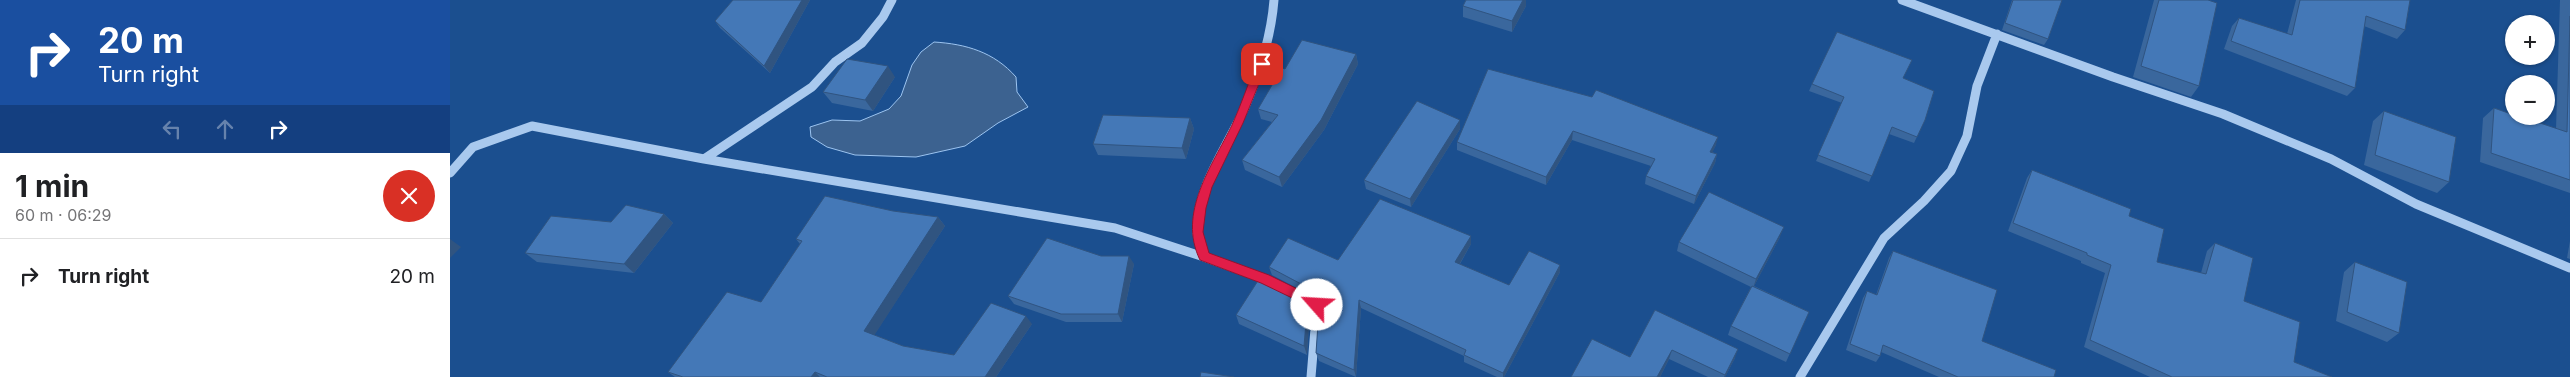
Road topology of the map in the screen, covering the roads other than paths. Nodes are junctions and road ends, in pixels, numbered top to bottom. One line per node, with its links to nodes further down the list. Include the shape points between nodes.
1 (892, 0): 5 (street, via 862,43 835,62 812,88)
2 (1274, 0): 7 (street, via 1272,29 1256,82 1200,208 1197,232)
3 (1902, 0): 4 (street)
4 (1997, 34): 8 (street, via 2223,114 2331,159 2416,204); 10 (street, via 1977,86 1967,136 1951,171 1884,238)
5 (704, 159): 6 (street, via 532,126 473,147); 7 (street, via 1115,228)
6 (450, 172)
7 (1204, 257): 9 (street, via 1317,305)
8 (2570, 268)
9 (1310, 377)
10 (1800, 377)

